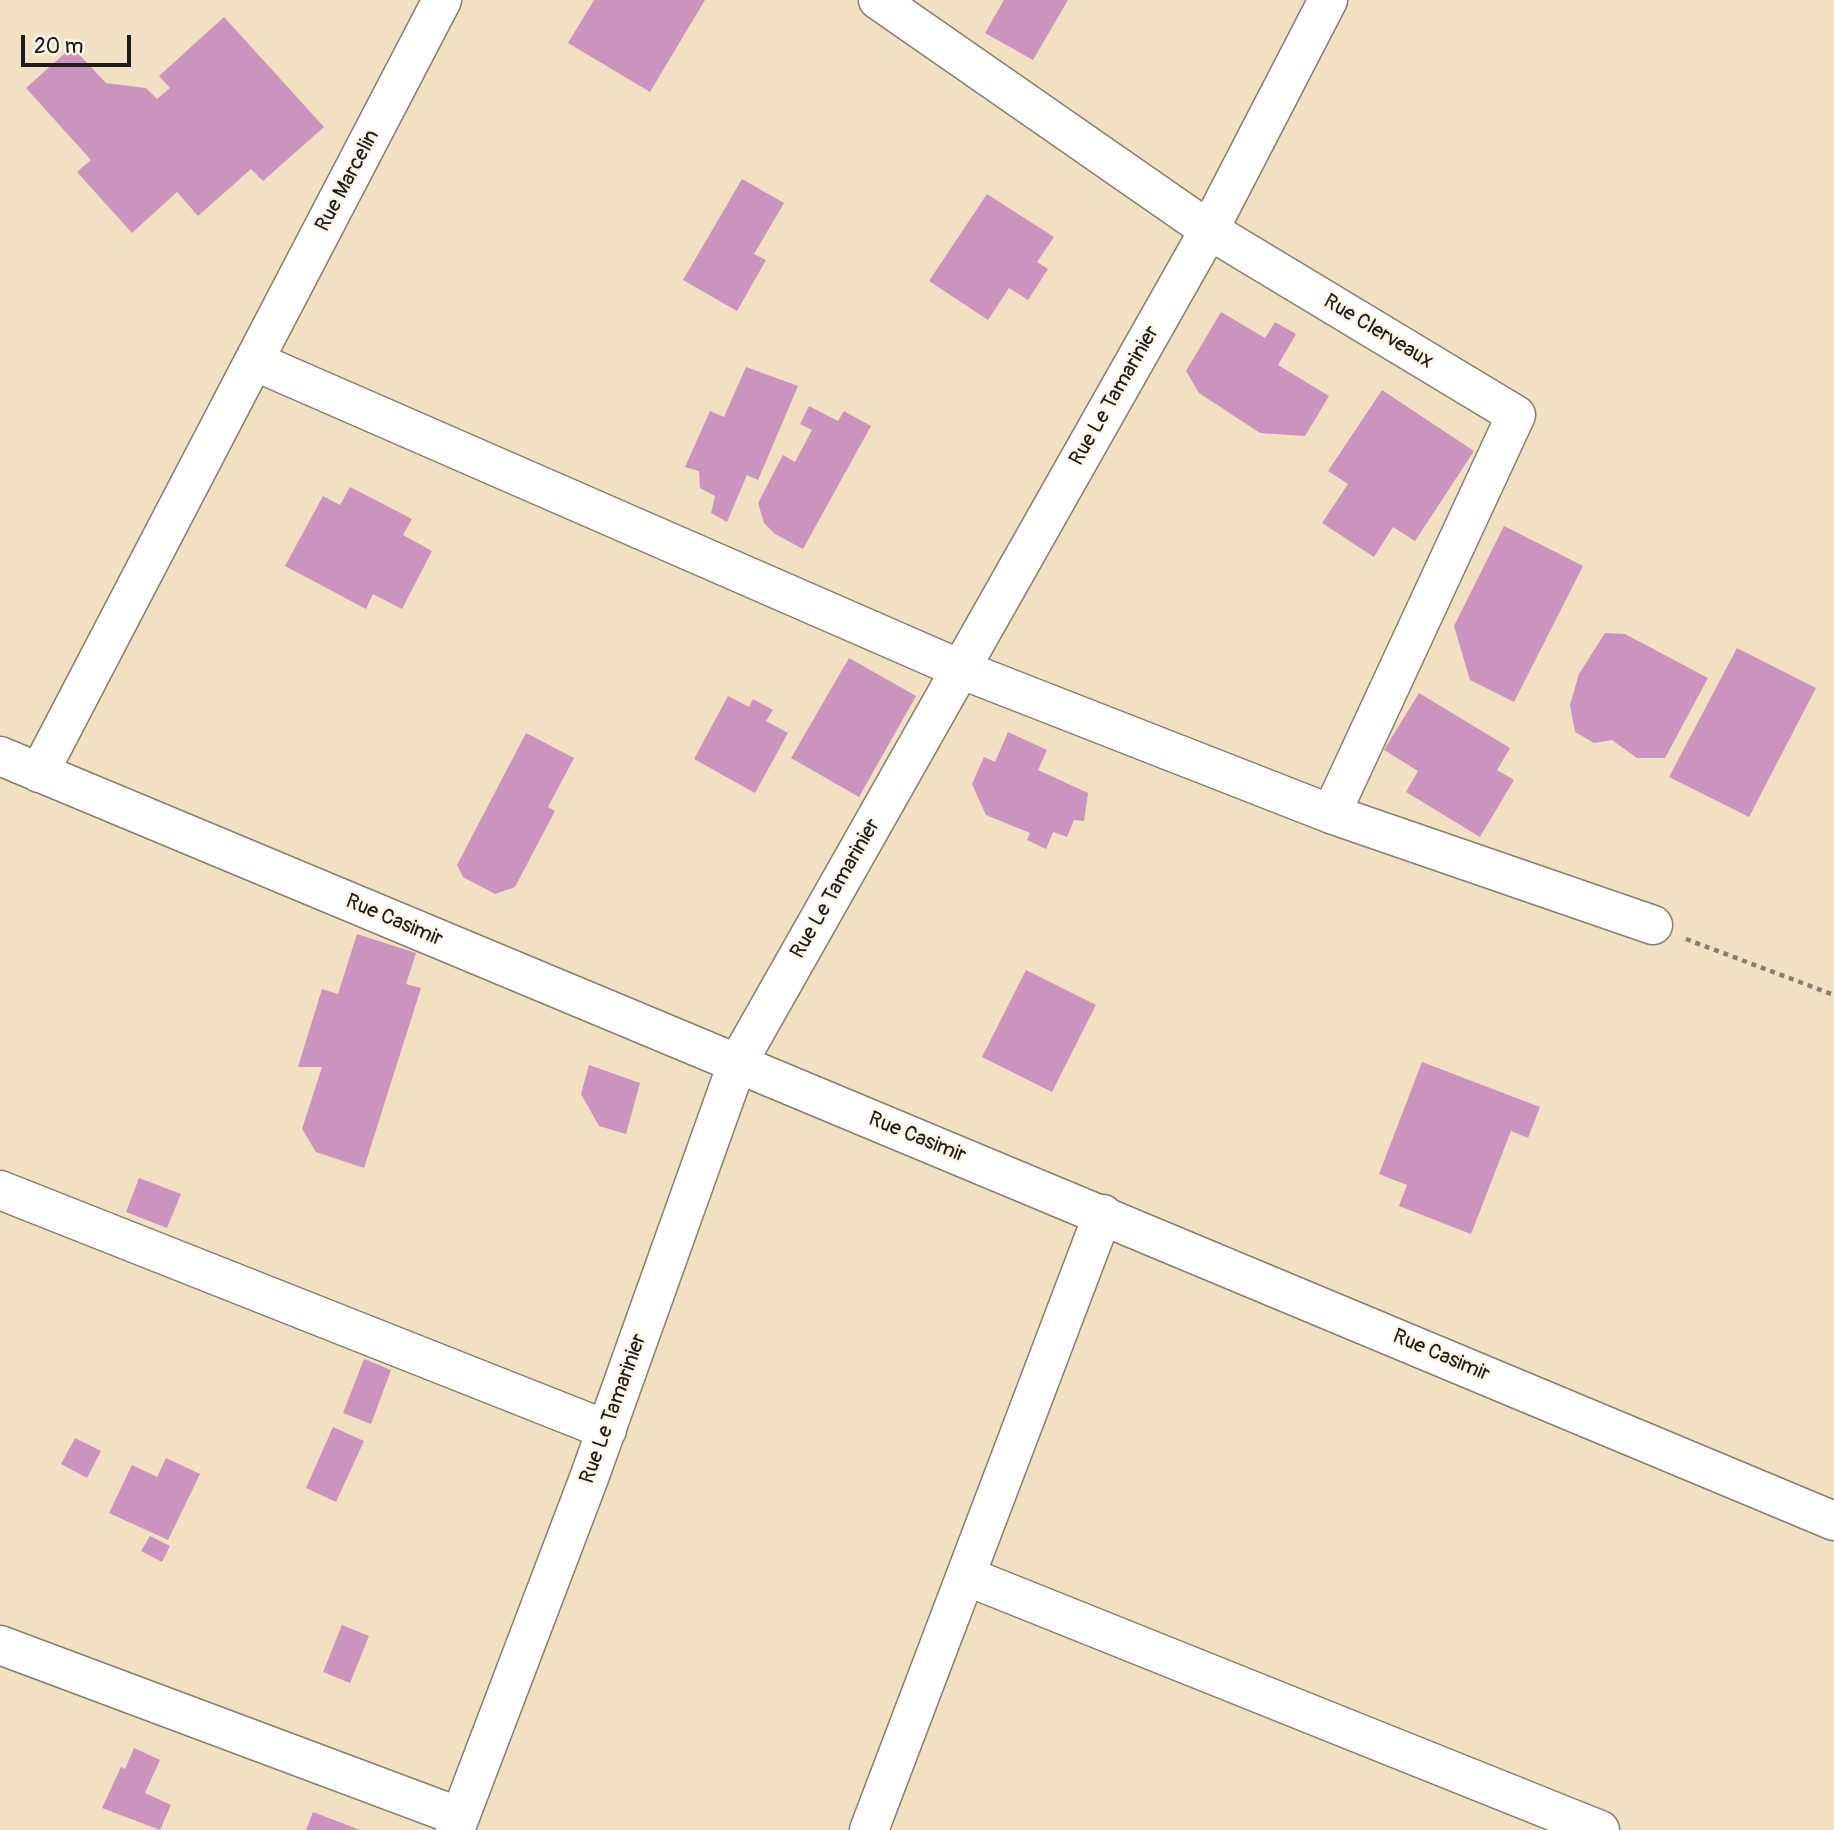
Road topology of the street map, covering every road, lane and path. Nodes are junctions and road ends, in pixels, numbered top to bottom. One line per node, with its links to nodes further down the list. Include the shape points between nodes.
1 (442, 0): 5 (street, Rue Marcelin)
2 (878, 0): 4 (street, Rue Clerveaux)
3 (1328, 0): 4 (street, Rue Le Tamarinier)
4 (1209, 230): 6 (street, Rue Le Tamarinier); 9 (street, Rue Clerveaux, via 1516,415)
5 (254, 361): 6 (street); 8 (street, Rue Marcelin)
6 (960, 669): 9 (street); 12 (street, Rue Le Tamarinier)
7 (0, 756): 8 (street, Rue Casimir)
8 (39, 773): 12 (street, Rue Casimir)
9 (1331, 814): 10 (street)
10 (1653, 925): 11 (path)
11 (1834, 995)
12 (737, 1064): 14 (street, Rue Casimir); 15 (street, Rue Le Tamarinier)
13 (0, 1190): 15 (street)
14 (1103, 1214): 16 (street, Rue Casimir); 17 (street)
15 (607, 1430): 19 (street, Rue Le Tamarinier)
16 (1834, 1521)
17 (966, 1576): 20 (street); 21 (street)
18 (0, 1645): 19 (street)
19 (458, 1824)
20 (869, 1830)
21 (1600, 1830)

